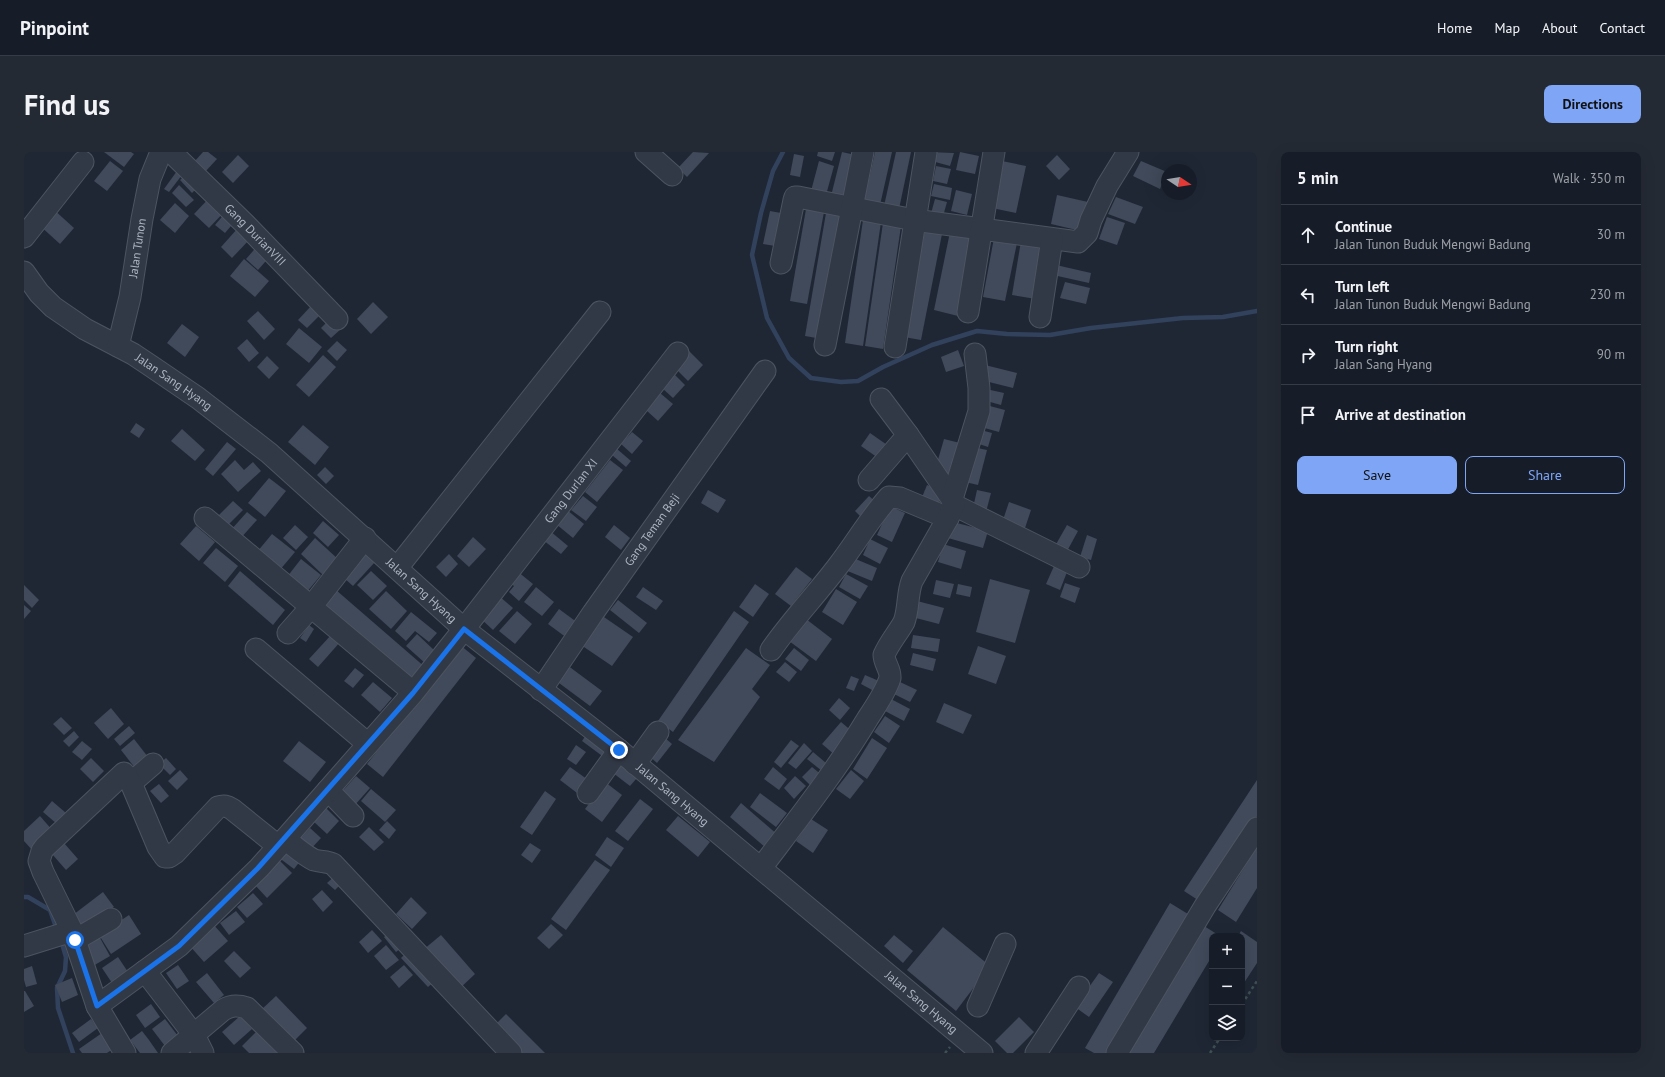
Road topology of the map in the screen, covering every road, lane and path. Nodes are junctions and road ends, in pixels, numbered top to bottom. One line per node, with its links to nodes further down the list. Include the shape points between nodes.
1 (161, 152): 22 (street, Jalan Tunon, via 150,179 130,297)
2 (171, 152): 20 (street, Gang DurianVIII)
3 (646, 152): 9 (street)
4 (863, 152): 10 (street)
5 (926, 152): 11 (street)
6 (994, 152): 12 (street)
7 (1128, 152): 14 (street, via 1106,186 1087,233 1082,239 1070,242)
8 (83, 162): 13 (street)
9 (672, 175)
10 (851, 208): 11 (street); 15 (street, via 796,197); 21 (street)
11 (914, 220): 12 (street); 23 (street)
12 (981, 229): 14 (street); 18 (street)
13 (24, 237)
14 (1052, 239): 19 (street)
15 (781, 263)
16 (24, 272): 22 (street, Jalan Sang Hyang, via 53,307 85,329)
17 (600, 312): 34 (street)
18 (968, 312)
19 (1040, 317)
20 (337, 319)
21 (825, 344)
22 (118, 346): 32 (street, Jalan Sang Hyang, via 198,398 269,453)
23 (895, 347)
24 (678, 352): 36 (street, Gang DurIan XI)
25 (975, 354): 30 (street, via 979,411)
26 (765, 371): 41 (street, Gang Teman Beji)
27 (881, 399): 28 (street)
28 (908, 435): 29 (street); 30 (street)
29 (869, 480)
30 (951, 508): 33 (street); 39 (street, via 889,497); 53 (street, via 912,581 904,622 884,655 890,673 888,682 834,772)
31 (204, 518): 35 (street)
32 (366, 538): 34 (street, Jalan Sang Hyang); 35 (street)
33 (1079, 567)
34 (397, 568): 36 (street, Jalan Sang Hyang)
35 (311, 607): 37 (street); 40 (street)
36 (464, 629): 41 (street, Jalan Sang Hyang); 43 (street, Gang DurIan XI)
37 (288, 633)
38 (256, 649): 43 (street)
39 (771, 650)
40 (408, 688)
41 (541, 690): 44 (street, Jalan Sang Hyang)
42 (658, 732): 46 (street)
43 (368, 744): 48 (street, Gang DurIan XI)
44 (619, 750): 46 (street, Jalan Sang Hyang); 49 (street)
45 (153, 764): 47 (street)
46 (635, 764): 53 (street, Jalan Sang Hyang)
47 (131, 783): 52 (street, via 158,847 165,857 175,853 218,807 222,806 228,806); 55 (street, via 124,773 42,851 39,861)
48 (328, 790): 50 (street); 52 (street, Gang DurIan XI)
49 (588, 794)
50 (353, 816)
51 (1257, 828): 72 (street, via 1206,906)
52 (282, 843): 58 (street, Gang DurIan XI, via 179,946); 69 (street, via 312,859 333,864)
53 (761, 868): 70 (street, Jalan Sang Hyang)
54 (111, 919): 55 (street)
55 (71, 935): 57 (street); 62 (street)
56 (1005, 944): 63 (street)
57 (24, 946)
58 (145, 971): 62 (street, Gang DurIan XI); 65 (street)
59 (1257, 981): 61 (path)
60 (1079, 987): 71 (street)
61 (1245, 999)
62 (97, 1006): 66 (street)
63 (978, 1006)
64 (1218, 1041): 73 (path)
65 (198, 1044): 67 (street); 68 (street, via 223,1010 240,1006 248,1008)
66 (123, 1052)
67 (172, 1053)
68 (293, 1053)
69 (511, 1053)
70 (982, 1053)
71 (1036, 1053)
72 (1117, 1053)
73 (1210, 1053)

